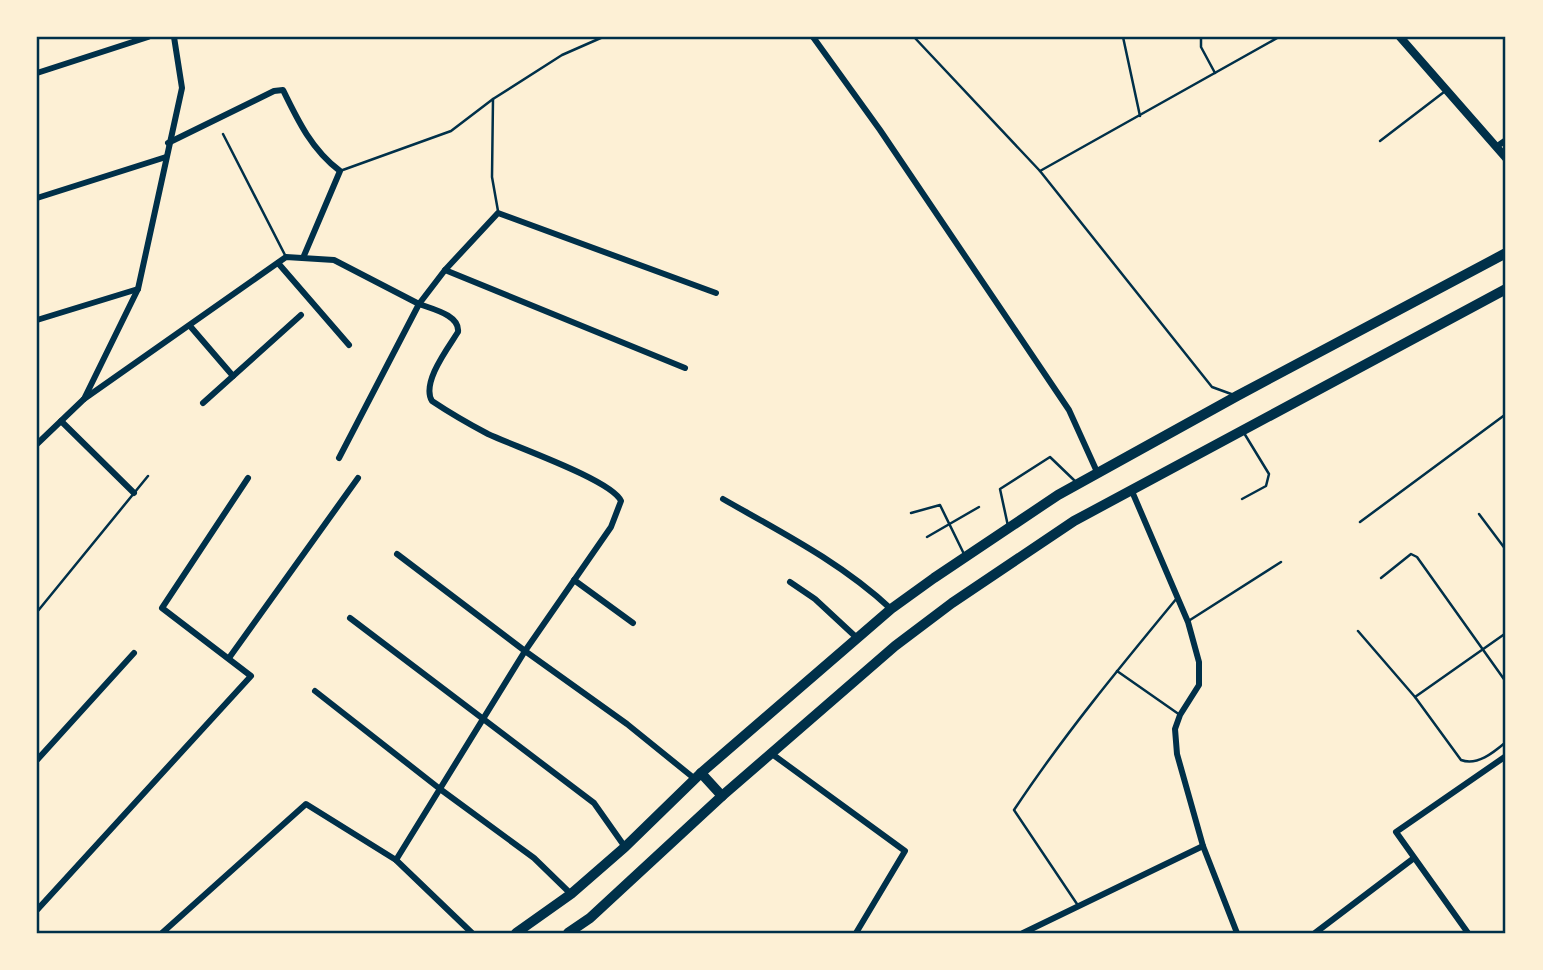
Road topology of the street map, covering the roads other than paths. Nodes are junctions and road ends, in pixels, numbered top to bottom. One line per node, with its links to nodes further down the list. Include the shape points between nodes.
1 (148, 37): 11 (street)
2 (174, 37): 18 (street, via 181,88)
3 (603, 37): 13 (lane, via 562,55)
4 (813, 37): 49 (street, via 1069,410)
5 (914, 37): 23 (lane)
6 (1123, 37): 14 (lane)
7 (1201, 37): 10 (lane, via 1201,47)
8 (1279, 37): 10 (lane)
9 (1400, 37): 12 (street)
10 (1215, 73): 14 (lane)
11 (37, 74)
12 (1447, 90): 17 (lane); 19 (street)
13 (493, 99): 22 (lane, via 450,131); 25 (lane, via 492,177)
14 (1140, 116): 23 (lane)
15 (223, 134): 27 (lane)
16 (1506, 140): 19 (street)
17 (1380, 141)
18 (168, 143): 20 (street); 22 (street, via 283,90 304,134)
19 (1496, 147): 21 (street)
20 (166, 157): 24 (street); 31 (street)
21 (1506, 158)
22 (340, 171): 28 (street)
23 (1040, 172): 41 (lane, via 1212,387)
24 (37, 198)
25 (498, 213): 30 (street); 33 (street)
26 (1506, 253): 41 (main road)
27 (286, 257): 28 (street); 29 (street)
28 (303, 258): 34 (street, via 334,260)
29 (278, 263): 37 (street); 38 (street)
30 (444, 270): 34 (street); 39 (street)
31 (138, 289): 36 (street); 42 (street)
32 (1506, 289): 46 (main road)
33 (716, 293)
34 (419, 304): 48 (street); 70 (street, via 459,326 428,389 432,401 620,498 611,527)
35 (301, 315): 40 (street)
36 (37, 320)
37 (190, 326): 40 (street); 42 (street)
38 (349, 345)
39 (685, 368)
40 (233, 376): 43 (street)
41 (1237, 396): 49 (main road)
42 (84, 399): 45 (street)
43 (203, 403)
44 (1506, 414): 61 (lane)
45 (61, 421): 47 (street); 55 (street)
46 (1243, 430): 54 (main road); 57 (lane, via 1269,474 1266,486)
47 (37, 444)
48 (339, 458)
49 (1098, 474): 53 (main road)
50 (148, 476): 55 (lane)
51 (248, 478): 84 (street, via 162,608)
52 (358, 478): 84 (street)
53 (1078, 484): 63 (main road); 63 (lane, via 1050,457 999,489)
54 (1131, 489): 72 (street); 92 (main road, via 1074,521 952,603 895,646)
55 (134, 493): 74 (lane)
56 (723, 499): 73 (street, via 824,557)
57 (1242, 499)
58 (979, 507): 62 (lane)
59 (911, 513): 62 (lane, via 940,505)
60 (1479, 514): 65 (lane)
61 (1360, 522)
62 (949, 524): 64 (lane); 67 (lane)
63 (1008, 528): 67 (main road)
64 (927, 537)
65 (1506, 550)
66 (397, 554): 82 (street)
67 (965, 557): 73 (main road)
68 (1281, 562): 76 (lane)
69 (1381, 578): 81 (lane, via 1411,554 1417,557)
70 (574, 580): 77 (street); 82 (street)
71 (790, 582): 80 (street)
72 (1177, 598): 76 (street); 85 (lane)
73 (891, 609): 80 (main road)
74 (37, 612)
75 (350, 618): 90 (street)
76 (1188, 622): 89 (street, via 1199,662 1199,685)
77 (633, 623)
78 (1358, 631): 88 (lane)
79 (1506, 633): 81 (lane)
80 (858, 638): 95 (main road)
81 (1483, 649): 86 (lane); 88 (lane)
82 (525, 651): 90 (street); 95 (street)
83 (134, 653): 94 (street)
84 (229, 658): 104 (street, via 251,677)
85 (1117, 671): 89 (lane); 103 (lane, via 1014,810)
86 (1506, 682)
87 (315, 691): 96 (street)
88 (1415, 697): 91 (lane, via 1461,760 1479,760)
89 (1180, 715): 98 (street, via 1175,729 1178,754)
90 (482, 720): 96 (street); 99 (street, via 594,803)
91 (1506, 742)
92 (772, 754): 97 (main road); 109 (street, via 905,851)
93 (1506, 756): 100 (street, via 1396,832)
94 (37, 760)
95 (698, 776): 97 (main road); 99 (main road)
96 (440, 789): 101 (street); 102 (street, via 534,858)
97 (722, 796): 108 (main road)
98 (1203, 846): 103 (street); 111 (street)
99 (625, 847): 102 (main road)
100 (1414, 858): 112 (street); 113 (street)
101 (396, 860): 105 (street, via 306,804); 106 (street)
102 (571, 894): 107 (main road)
103 (1079, 907): 110 (street)
104 (37, 910)
105 (162, 933)
106 (472, 933)
107 (516, 933)
108 (568, 933)
109 (856, 933)
110 (1023, 933)
111 (1237, 933)
112 (1315, 933)
113 (1468, 933)

